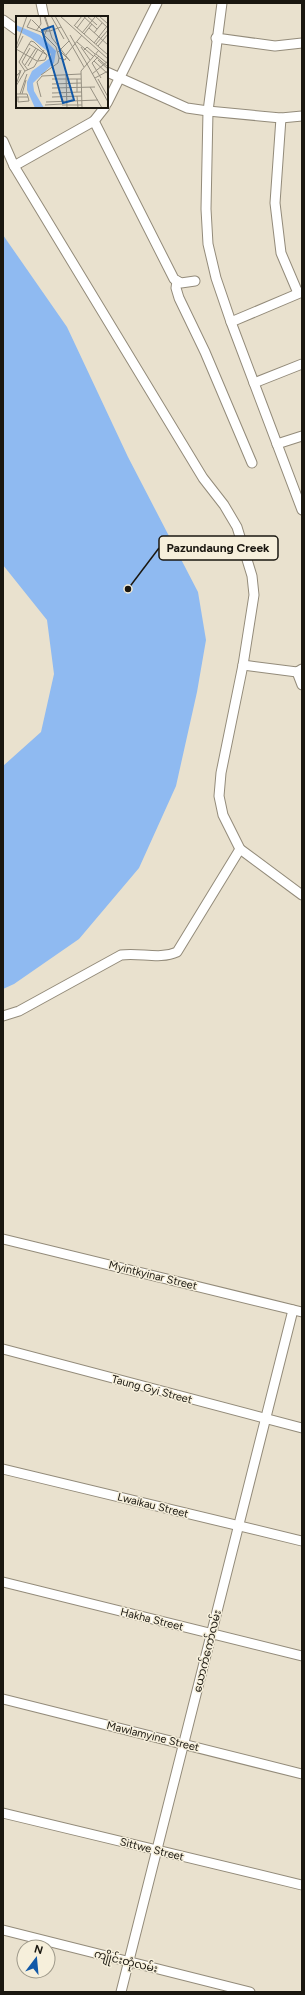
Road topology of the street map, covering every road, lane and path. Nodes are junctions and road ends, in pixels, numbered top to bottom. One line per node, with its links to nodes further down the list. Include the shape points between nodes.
1 (41, 3): 4 (street)
2 (157, 3): 10 (street)
3 (222, 3): 7 (street)
4 (44, 16)
5 (3, 20): 6 (street)
6 (16, 29)
7 (216, 38): 8 (street, via 274,46); 13 (street)
8 (302, 43)
9 (108, 72): 10 (street)
10 (120, 78): 11 (street); 13 (street, via 187,108)
11 (108, 100)
12 (104, 108): 16 (street)
13 (208, 111): 15 (street); 22 (street, via 208,244)
14 (302, 116): 15 (street)
15 (281, 118): 21 (street, via 275,203 281,253)
16 (94, 121): 18 (street); 19 (street)
17 (3, 141): 18 (street)
18 (14, 166): 29 (street, via 203,478 237,527 252,576 254,595)
19 (177, 281): 20 (street); 27 (street, via 176,292 205,352)
20 (195, 281)
21 (300, 292): 22 (street)
22 (231, 322): 24 (street)
23 (302, 364): 24 (street)
24 (254, 383): 26 (street)
25 (302, 436): 26 (street)
26 (277, 444): 28 (street)
27 (252, 463)
28 (301, 506)
29 (243, 665): 30 (street); 32 (street, via 221,773 219,796 223,815)
30 (300, 671): 31 (street)
31 (302, 685)
32 (240, 849): 33 (street); 34 (street, via 177,952 168,957 121,955 19,1010)
33 (302, 895)
34 (3, 1016)
35 (3, 1239): 36 (street, Myintkyinar Street)
36 (298, 1311): 38 (street, ယောက်ကော်လမ်း)
37 (3, 1349): 38 (street, Taung Gyi Street)
38 (264, 1419): 39 (street, Taung Gyi Street); 41 (street, ယောက်ကော်လမ်း)
39 (302, 1428)
40 (3, 1469): 41 (street, Lwaikau Street)
41 (239, 1525): 42 (street, Lwaikau Street); 44 (street, ယောက်ကော်လမ်း)
42 (302, 1541)
43 (3, 1582): 44 (street, Hakha Street)
44 (211, 1634): 45 (street, Hakha Street); 47 (street, ယောက်ကော်လမ်း)
45 (302, 1656)
46 (3, 1699): 47 (street, Mawlamyine Street)
47 (183, 1744): 48 (street, Mawlamyine Street); 50 (street, ယောက်ကော်လမ်း)
48 (302, 1774)
49 (3, 1813): 50 (street, Sittwe Street)
50 (157, 1851): 51 (street, Sittwe Street); 53 (street, ယောက်ကော်လမ်း)
51 (302, 1885)
52 (3, 1930): 53 (street, ကျိုင်းတုံလမ်း)
53 (128, 1962): 54 (street, ယောက်ကော်လမ်း); 55 (street, ကျိုင်းတုံလမ်း)
54 (121, 1992)
55 (250, 1992)

